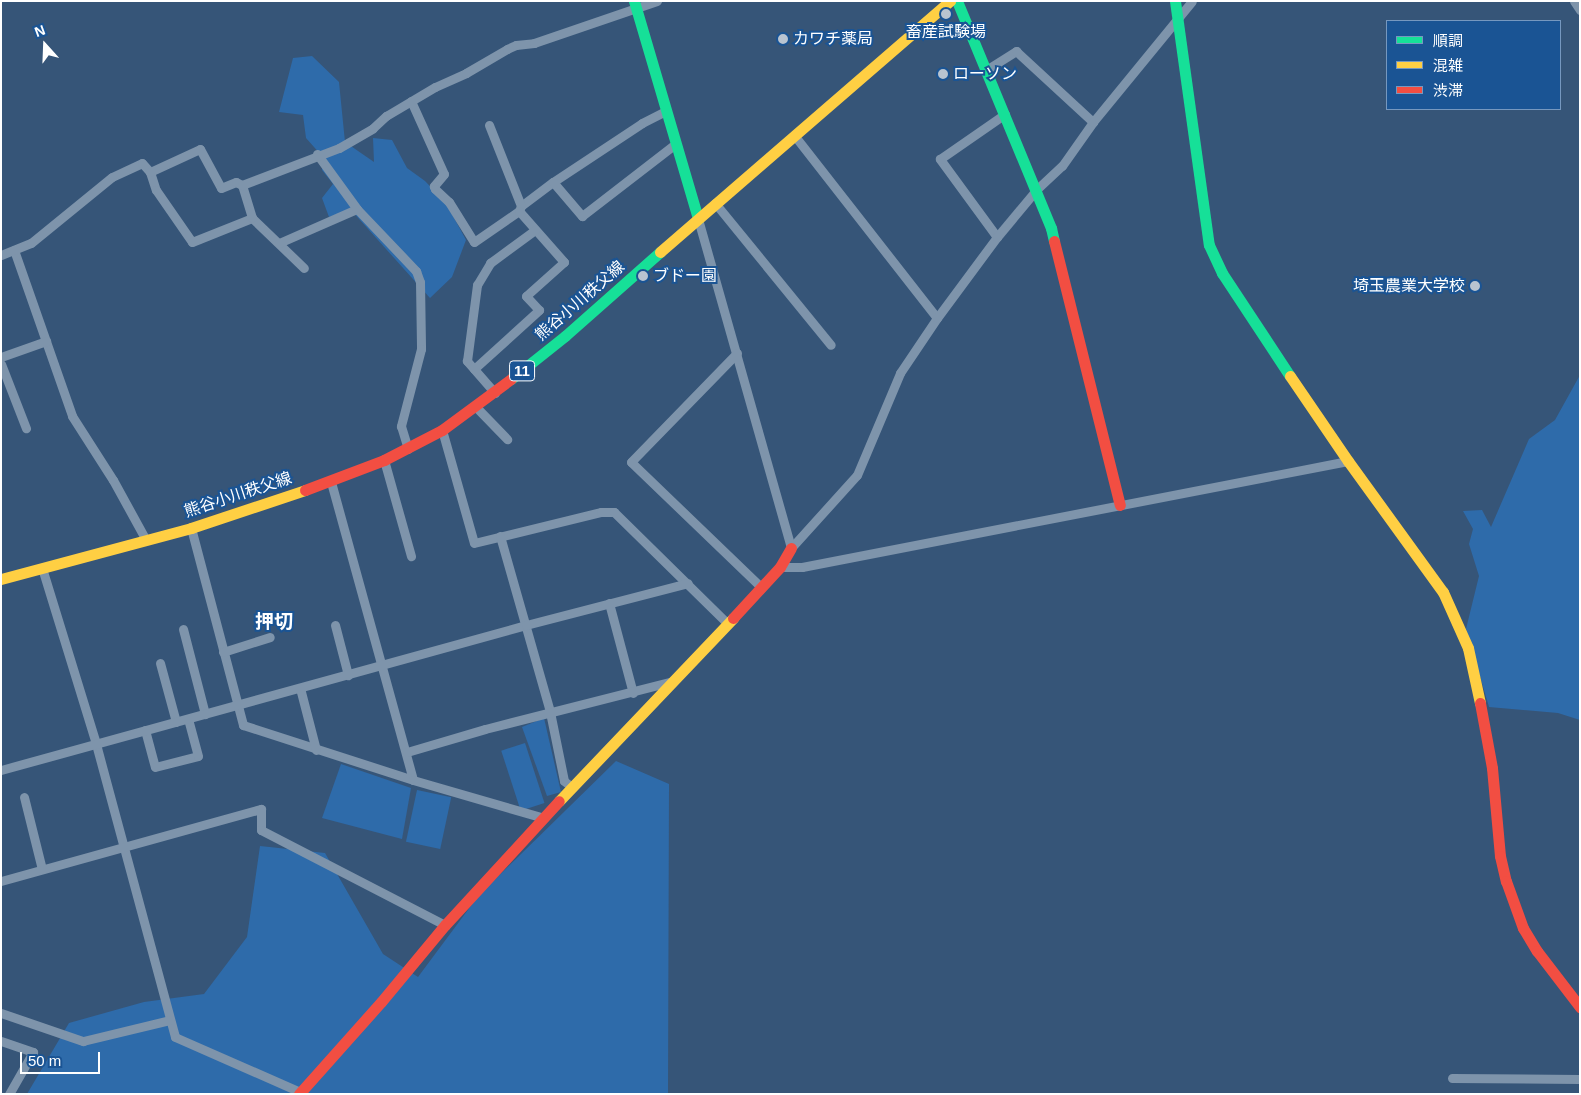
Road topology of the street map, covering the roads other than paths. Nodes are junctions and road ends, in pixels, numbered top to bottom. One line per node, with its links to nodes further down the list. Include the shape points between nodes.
1 (657, 1): 7 (street)
2 (950, 1): 16 (street, 熊谷小川秩父線 / 11)
3 (957, 1): 10 (street)
4 (1175, 1): 9 (street)
5 (1192, 1): 9 (street)
6 (1574, 1): 8 (street)
7 (635, 4): 11 (street, via 534,43 516,45); 12 (street)
8 (1580, 10)
9 (1178, 19): 14 (street); 48 (street, via 1209,246 1222,273)
10 (986, 70): 13 (street); 14 (street, via 1016,51)
11 (411, 101): 18 (street, via 339,148); 24 (street, via 444,174 435,189 449,202 474,242)
12 (666, 111): 17 (street); 20 (street, via 642,123)
13 (1005, 114): 22 (street); 29 (street, via 940,159)
14 (1093, 122): 22 (street, via 1062,166)
15 (489, 125): 24 (street)
16 (794, 135): 23 (street, 熊谷小川秩父線 / 11); 34 (street)
17 (675, 144): 20 (street, via 582,216); 27 (street)
18 (317, 154): 21 (street); 25 (street)
19 (150, 172): 21 (street, via 200,149 221,188 236,182); 26 (street, via 156,190 192,242); 31 (street, via 142,163 112,177 31,243)
20 (553, 182): 24 (street)
21 (242, 185): 26 (street)
22 (1037, 189): 29 (street); 50 (street, via 1058,252)
23 (715, 204): 27 (street, 熊谷小川秩父線 / 11); 36 (street)
24 (520, 208): 28 (street)
25 (357, 209): 30 (street); 46 (street, via 416,271 420,282 420,349 401,426)
26 (252, 218): 30 (street)
27 (698, 219): 37 (street); 41 (street, 熊谷小川秩父線 / 11)
28 (535, 230): 40 (street, via 490,263 477,285 467,361); 40 (street, via 564,262 526,296 539,310)
29 (998, 237): 34 (street)
30 (278, 243): 33 (street)
31 (14, 250): 32 (street); 35 (street)
32 (1, 255)
33 (304, 268)
34 (937, 318): 54 (street, via 900,373 857,475)
35 (46, 341): 38 (street); 53 (street, via 72,416 114,480)
36 (831, 345)
37 (737, 353): 54 (street); 60 (street, via 631,462)
38 (1, 357)
39 (1, 364): 43 (street)
40 (474, 369): 41 (street)
41 (495, 393): 42 (street, 熊谷小川秩父線 / 11)
42 (476, 408): 44 (street, 熊谷小川秩父線 / 11); 45 (street)
43 (26, 428)
44 (442, 430): 46 (street, 熊谷小川秩父線 / 11); 52 (street, via 474,543)
45 (506, 439)
46 (408, 449): 47 (street, 熊谷小川秩父線 / 11)
47 (384, 460): 49 (street, 熊谷小川秩父線 / 11); 55 (street)
48 (1348, 461): 50 (street); 92 (street, via 1438,585 1462,633 1485,724 1500,856 1506,881 1523,928)
49 (331, 482): 51 (street, 熊谷小川秩父線 / 11); 69 (street)
50 (1120, 505): 56 (street, via 802,567)
51 (191, 528): 53 (street, 熊谷小川秩父線 / 11); 67 (street)
52 (500, 536): 59 (street, via 601,512 614,512); 64 (street)
53 (146, 540): 57 (street, 熊谷小川秩父線 / 11)
54 (791, 548): 56 (street)
55 (411, 556)
56 (780, 567): 60 (street)
57 (42, 568): 58 (street, 熊谷小川秩父線 / 11); 80 (street)
58 (1, 579)
59 (688, 583): 61 (street); 62 (street)
60 (761, 587): 62 (street)
61 (609, 604): 64 (street); 73 (street)
62 (728, 624): 71 (street)
63 (335, 625): 70 (street)
64 (526, 625): 69 (street); 75 (street)
65 (183, 629): 76 (street)
66 (270, 637): 67 (street)
67 (223, 652): 74 (street)
68 (160, 663): 78 (street)
69 (382, 666): 70 (street); 82 (street)
70 (348, 675): 72 (street)
71 (676, 680): 73 (street); 85 (street)
72 (300, 688): 74 (street); 81 (street)
73 (633, 693): 75 (street)
74 (238, 706): 76 (street); 81 (street, via 243,725)
75 (550, 712): 82 (street); 85 (street, via 564,781)
76 (205, 714): 77 (street)
77 (188, 719): 78 (street); 79 (street, via 198,756 155,767)
78 (176, 722): 79 (street)
79 (145, 730): 80 (street)
80 (96, 744): 83 (street); 88 (street)
81 (316, 750): 84 (street)
82 (407, 752): 84 (street)
83 (1, 770)
84 (413, 780): 87 (street)
85 (572, 786): 87 (street)
86 (24, 797): 89 (street)
87 (544, 818): 91 (street)
88 (124, 848): 89 (street); 91 (street, via 260,809 261,830); 94 (street)
89 (42, 869): 90 (street)
90 (1, 881)
91 (445, 925): 98 (street)
92 (1580, 1007)
93 (1, 1013): 94 (street, via 83,1041)
94 (170, 1020): 98 (street, via 175,1037)
95 (1, 1041): 99 (street, via 33,1052)
96 (1452, 1078): 97 (street)
97 (1580, 1079)
98 (300, 1093)
99 (9, 1094)

